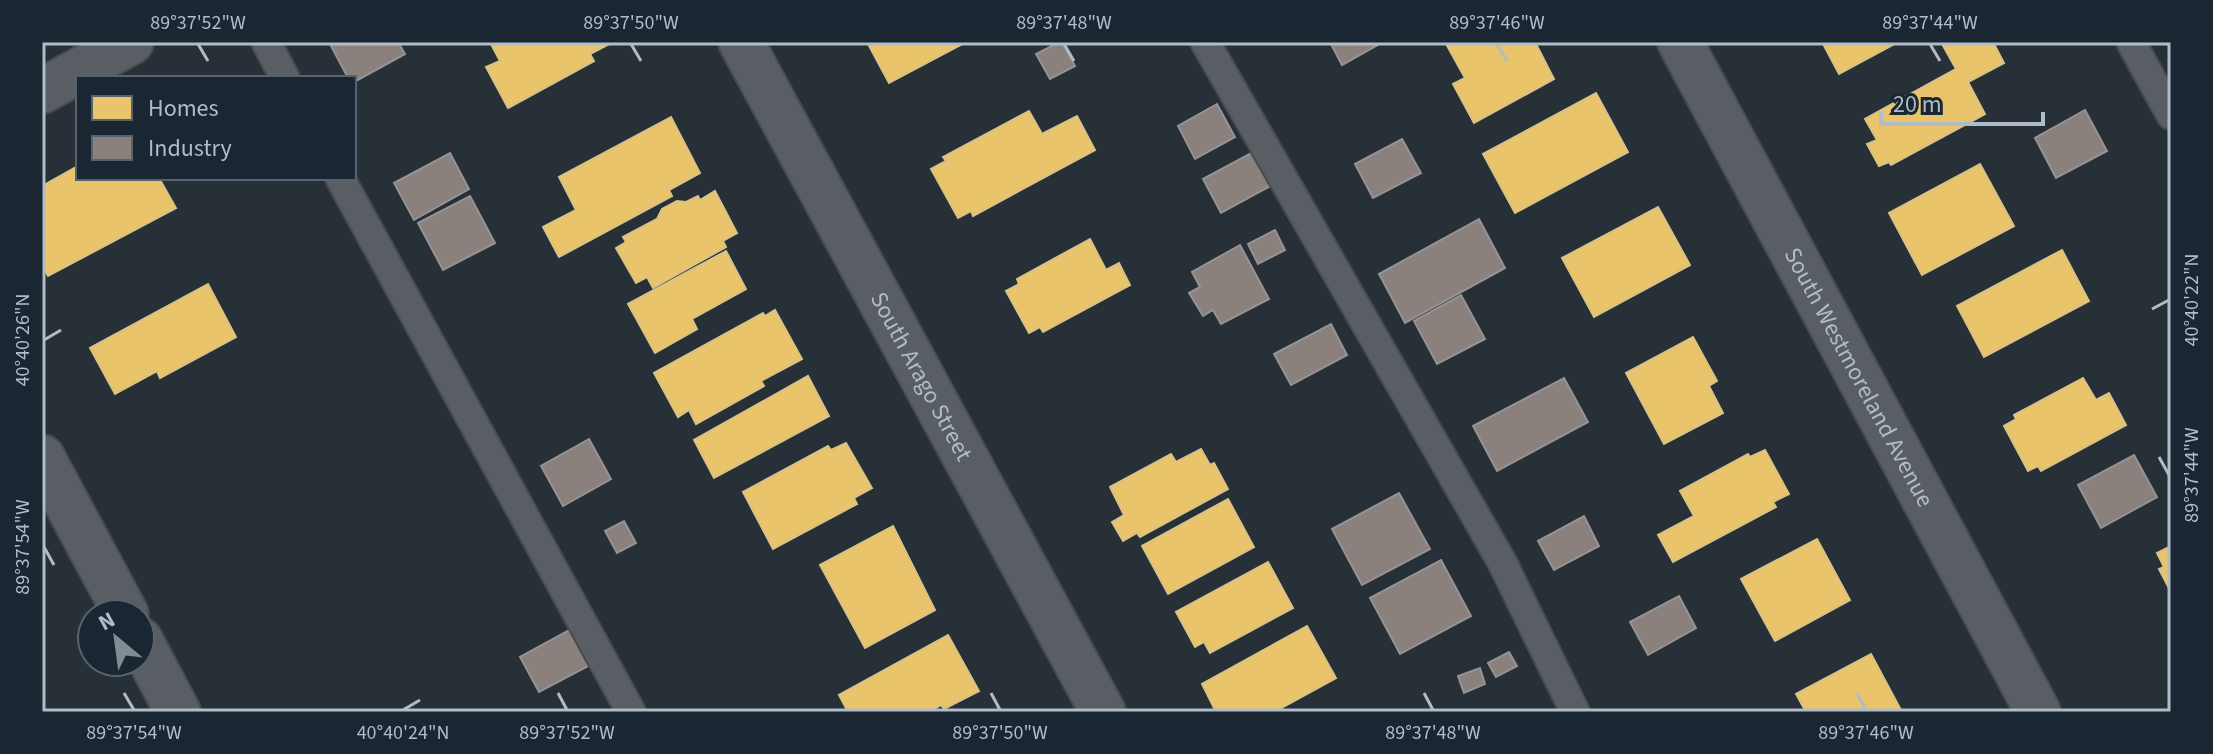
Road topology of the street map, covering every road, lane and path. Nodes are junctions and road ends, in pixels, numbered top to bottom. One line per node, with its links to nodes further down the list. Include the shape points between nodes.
1 (131, 42): 8 (street)
2 (266, 42): 7 (lane)
3 (741, 42): 16 (street, South Arago Street)
4 (1205, 42): 17 (lane, via 1502,562)
5 (1680, 42): 18 (street, South Westmoreland Avenue)
6 (2131, 42): 9 (lane)
7 (284, 76)
8 (42, 91)
9 (2171, 115)
10 (341, 180): 15 (lane)
11 (42, 457): 12 (street)
12 (117, 598)
13 (156, 670): 14 (street)
14 (178, 712)
15 (631, 712)
16 (1103, 712)
17 (1575, 712)
18 (2038, 712)

